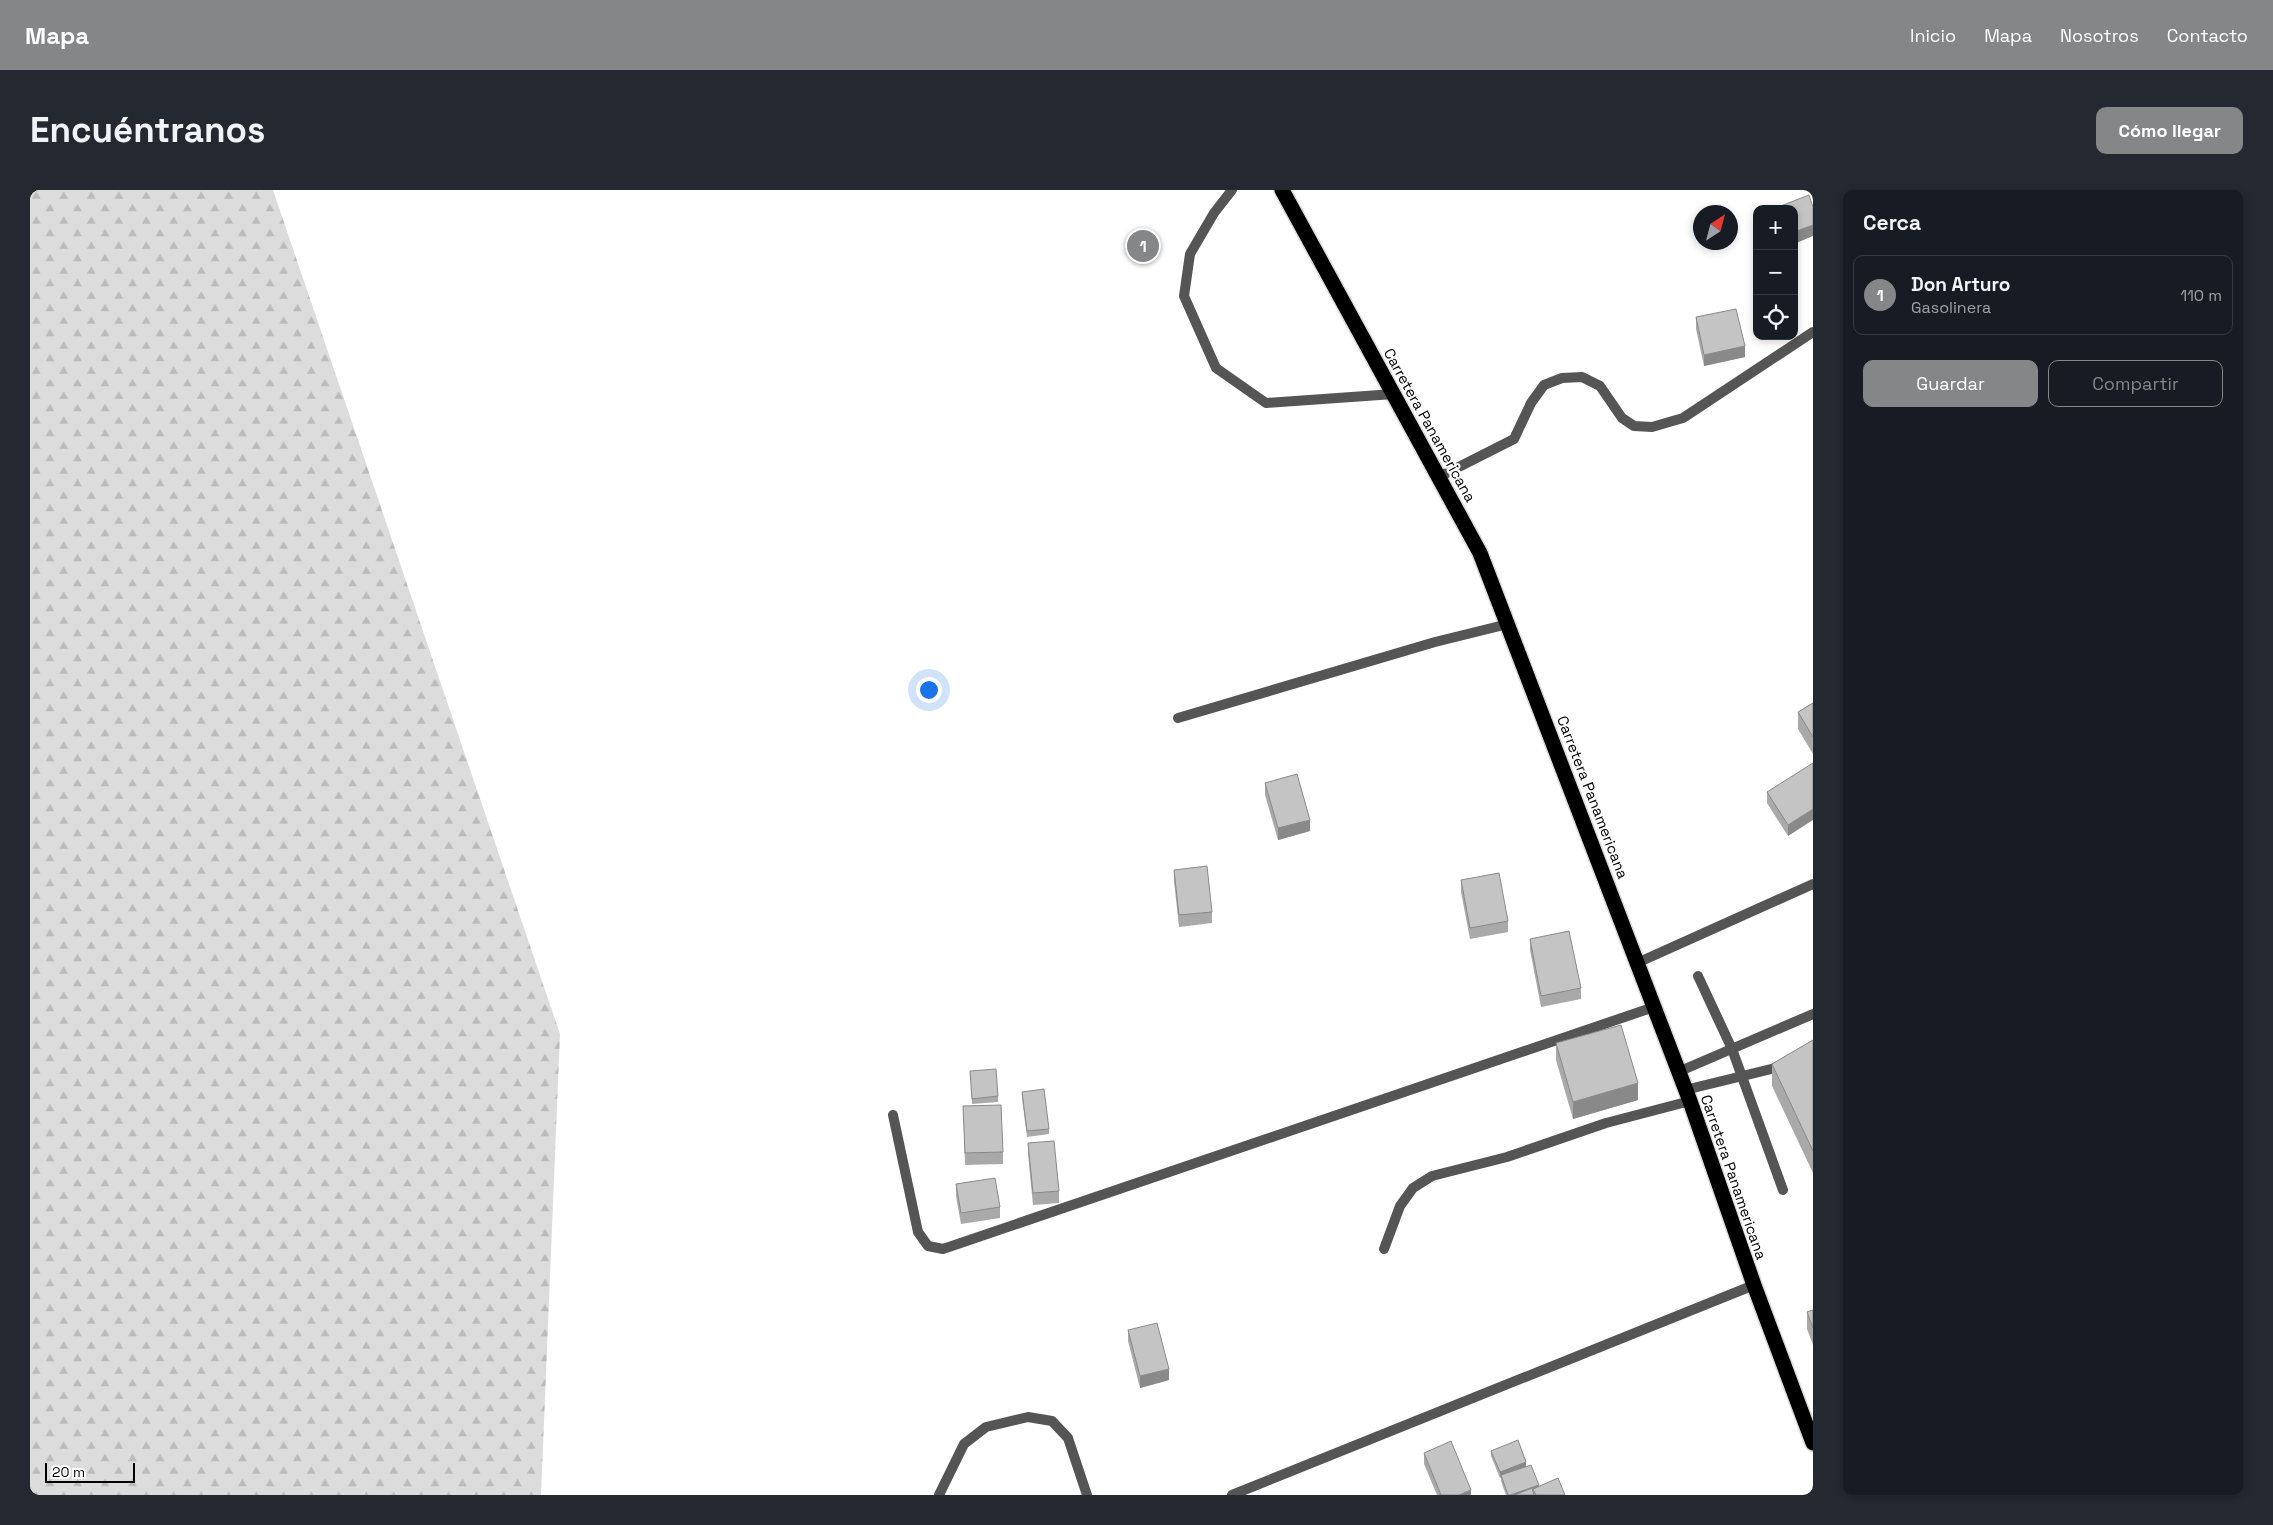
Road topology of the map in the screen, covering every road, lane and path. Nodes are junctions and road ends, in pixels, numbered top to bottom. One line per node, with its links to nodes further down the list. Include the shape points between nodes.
1 (1232, 190): 4 (street, via 1190,254 1184,296 1216,368 1266,403)
2 (1282, 190): 4 (highway, Carretera Panamericana)
3 (1813, 332): 5 (street, via 1683,418 1652,427 1634,426 1622,418 1600,386 1582,377 1562,378 1544,385 1531,403 1514,439)
4 (1394, 394): 5 (highway, Carretera Panamericana)
5 (1439, 477): 6 (highway, Carretera Panamericana, via 1480,553)
6 (1508, 624): 7 (street, via 1435,642); 9 (highway, Carretera Panamericana)
7 (1178, 718)
8 (1813, 884): 9 (street)
9 (1638, 963): 11 (highway, Carretera Panamericana)
10 (1698, 976): 13 (street)
11 (1654, 1007): 15 (highway, Carretera Panamericana); 18 (street, via 942,1249 928,1246 918,1232)
12 (1813, 1014): 13 (street)
13 (1732, 1049): 15 (street); 16 (street)
14 (1797, 1063): 16 (street)
15 (1678, 1072): 17 (highway, Carretera Panamericana)
16 (1742, 1077): 17 (street); 19 (street)
17 (1687, 1096): 20 (street, via 1507,1157 1432,1176 1413,1188 1400,1206); 21 (highway, Carretera Panamericana)
18 (893, 1114)
19 (1783, 1190)
20 (1384, 1249)
21 (1754, 1285): 22 (highway, Carretera Panamericana); 25 (street)
22 (1813, 1443)
23 (939, 1495): 24 (street, via 964,1444 986,1427 1028,1417 1052,1421 1068,1438)
24 (1087, 1495)
25 (1232, 1495)

